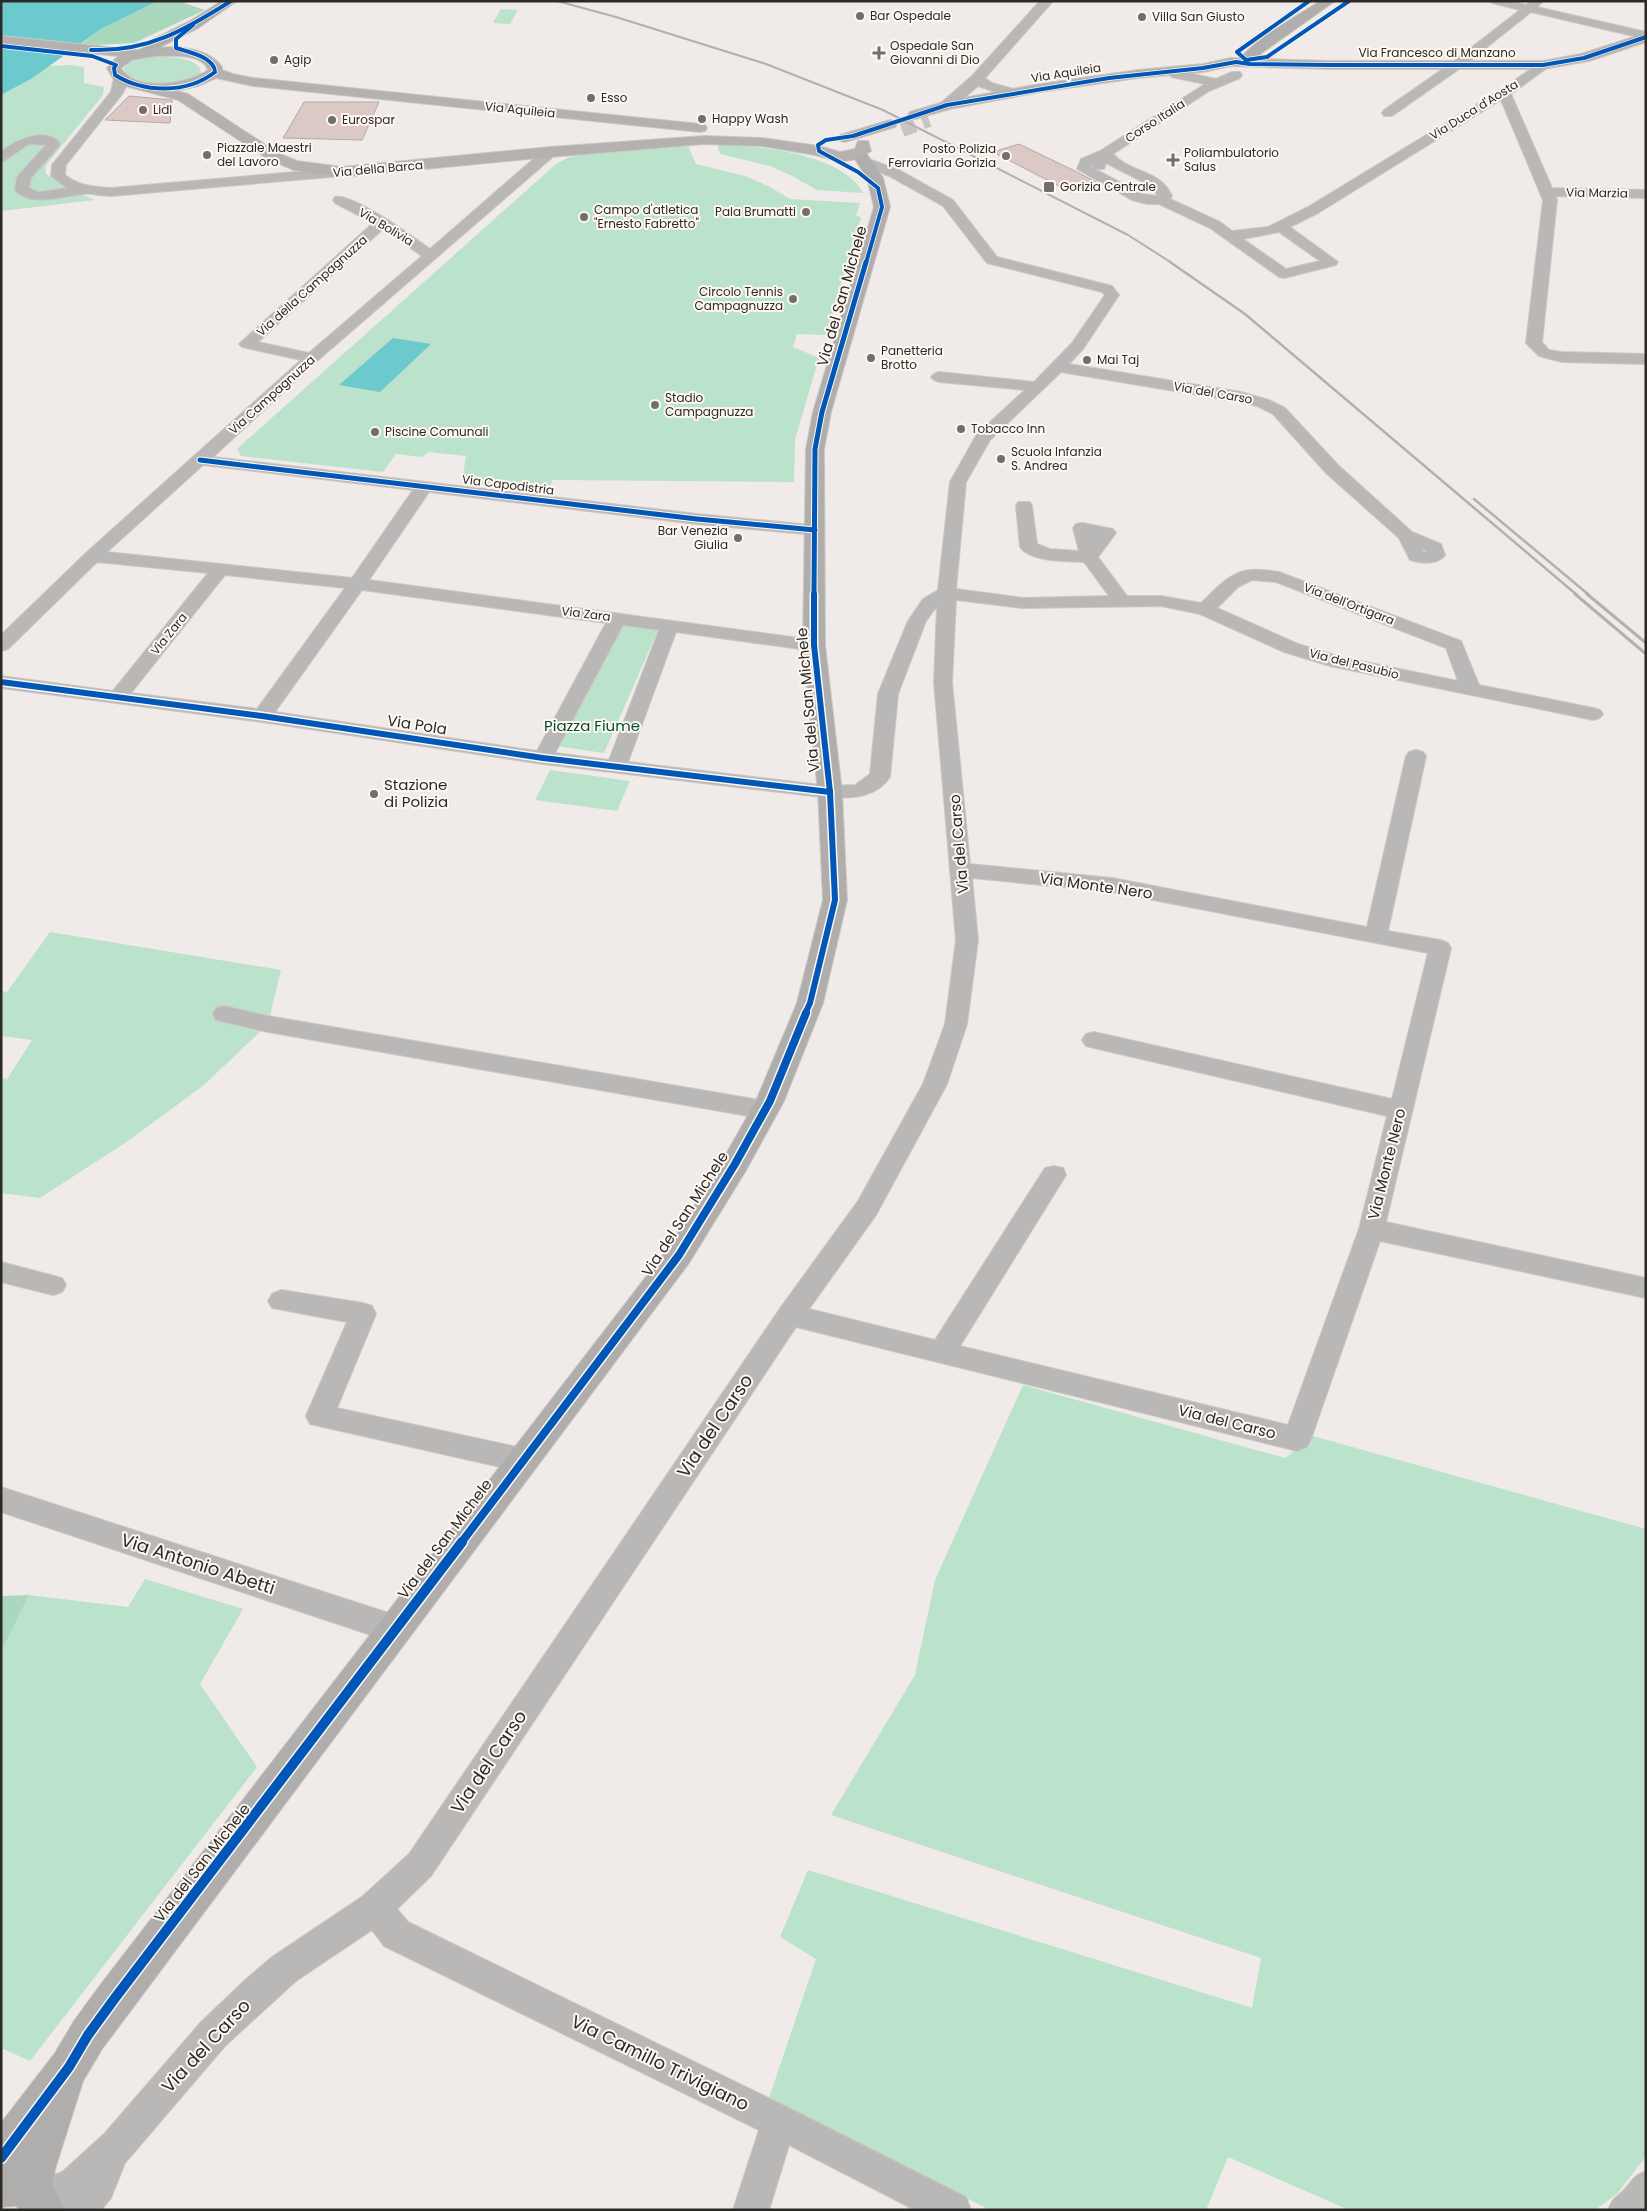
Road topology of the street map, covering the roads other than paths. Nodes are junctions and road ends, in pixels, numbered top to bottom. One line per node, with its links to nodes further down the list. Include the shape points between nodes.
1 (231, 1): 6 (main road)
2 (1047, 1): 21 (street)
3 (1329, 1): 15 (main road, via 1258,49)
4 (1496, 1): 5 (street)
5 (1534, 5): 7 (street); 14 (street)
6 (193, 25): 9 (main road); 12 (main road, via 176,39 176,48)
7 (1646, 37): 16 (main road, Via Duca d'Aosta, via 1584,58)
8 (1, 40): 11 (main road)
9 (157, 43): 11 (main road); 13 (main road)
10 (1, 46): 11 (main road)
11 (95, 53): 13 (main road); 18 (main road)
12 (187, 53): 13 (main road); 19 (main road, via 210,61)
13 (139, 54): 18 (main road, via 124,58)
14 (1458, 64): 15 (main road, Via Francesco di Manzano); 16 (main road, Via Francesco di Manzano); 27 (street, Via Francesco di Manzano)
15 (1251, 65): 17 (main road, Via Francesco di Manzano, via 1256,72 1252,74)
16 (1543, 65): 25 (street, Via Duca d'Aosta)
17 (1227, 70): 20 (main road, Via Aquileia); 22 (street, Corso Italia); 24 (main road, Via Aquileia, via 1109,78)
18 (118, 72): 23 (main road); 36 (street, Via della Barca, via 120,86 117,93 59,165 58,176)
19 (215, 72): 23 (main road, via 209,79 194,84); 29 (main road, Via Aquileia, via 230,78 278,85 765,136)
20 (1175, 74): 22 (street); 26 (main road, Via Aquileia, via 1038,92 922,117)
21 (977, 79): 24 (street, via 987,86); 26 (street)
22 (1208, 84): 32 (street, Corso Italia)
23 (148, 87): 34 (main road, via 183,97 273,156 294,165)
24 (1012, 93): 26 (main road, Via Aquileia)
25 (1504, 93): 37 (street); 42 (street, Via Duca d'Aosta, via 1313,210)
26 (947, 105)
27 (1388, 113)
28 (845, 138): 29 (main road); 31 (main road); 31 (main road, via 896,127)
29 (824, 149): 30 (main road, Via della Barca, via 704,140); 31 (main road, via 845,156); 35 (main road)
30 (550, 152): 34 (main road, Via della Barca); 44 (street, Via Campagnuzza)
31 (863, 153): 35 (main road, Via del San Michele); 47 (street, Via del Carso, via 948,202 992,260 1112,292 1078,346)
32 (1105, 154): 39 (street, via 1159,185); 39 (street, Corso Italia, via 1086,162 1084,169 1142,199)
33 (1, 158): 36 (street, via 18,143 40,138 54,143 24,177 22,190 36,196)
34 (342, 172): 36 (street, Via della Barca, via 145,190)
35 (878, 188): 53 (main road, Via del San Michele, via 882,207 815,449)
36 (83, 190)
37 (1548, 192): 38 (street, Via Marzia); 46 (street, via 1551,209 1534,343 1544,353 1562,357)
38 (1646, 194)
39 (1163, 198): 43 (street)
40 (340, 200): 41 (street, Via Bolivia)
41 (382, 222): 44 (street, Via Bolivia); 45 (street, Via della Campagnuzza, via 247,344)
42 (1280, 226): 43 (street, Via Duca d'Aosta, via 1253,234); 43 (street, via 1331,262 1284,274)
43 (1232, 235)
44 (430, 255): 45 (street, Via Campagnuzza)
45 (312, 358): 50 (street, Via Campagnuzza)
46 (1646, 359)
47 (1058, 367): 49 (street, Via del Carso); 54 (street, Via del Carso, via 1263,403 1279,411 1332,469)
48 (939, 377): 49 (street)
49 (1036, 389): 58 (street, Via del Carso, via 983,437 958,482)
50 (200, 460): 51 (street, Via Capodistria); 55 (street, Via Campagnuzza)
51 (424, 487): 53 (street, Via Capodistria); 57 (street)
52 (1024, 506): 59 (street, via 1030,547 1047,554 1089,557)
53 (814, 530): 64 (main road, Via del San Michele)
54 (1406, 536)
55 (93, 556): 56 (street, Via Zara); 63 (street, Via Campagnuzza)
56 (220, 570): 57 (street, Via Zara); 67 (street, Via Zara)
57 (357, 584): 61 (street, Via Zara); 69 (street)
58 (947, 593): 59 (street, Via del Pasubio, via 1023,603); 73 (street, Via Pola, via 929,603 917,621 888,694 880,777 860,791); 74 (street, Via del Carso, via 943,682)
59 (1122, 602): 60 (street, Via del Pasubio, via 1161,601)
60 (1205, 608): 66 (street, Via del Pasubio, via 1291,648 1337,662); 66 (street, Via dell'Ortigara, via 1232,583 1250,575 1279,577 1454,645)
61 (618, 618): 62 (street, Via Zara); 71 (street)
62 (670, 625): 64 (street, Via Zara); 72 (street)
63 (1, 645)
64 (814, 645): 73 (main road, Via del San Michele)
65 (1, 682): 67 (street, Via Pola)
66 (1471, 690): 68 (street, Via del Pasubio)
67 (118, 697): 69 (street, Via Pola)
68 (1593, 714)
69 (262, 716): 71 (street, Via Pola)
70 (1416, 756): 75 (street)
71 (544, 758): 72 (street, Via Pola)
72 (616, 767): 73 (street, Via Pola)
73 (830, 792): 78 (main road, Via del San Michele, via 835,900 810,1003)
74 (962, 870): 75 (street, Via Monte Nero, via 1112,885); 86 (street, Via del Carso, via 967,940 964,969 956,1024 936,1084 867,1208)
75 (1376, 937): 79 (street, Via Monte Nero, via 1440,948)
76 (224, 1014): 78 (street, via 277,1026)
77 (1094, 1040): 79 (street)
78 (765, 1110): 88 (main road, Via del San Michele, via 679,1254)
79 (1400, 1110): 81 (street, Via Monte Nero)
80 (1054, 1176): 87 (street)
81 (1372, 1229): 84 (street, Via Monte Nero); 87 (street, Via del Carso, via 1297,1439)
82 (1, 1272): 83 (street)
83 (54, 1284)
84 (1646, 1288)
85 (281, 1301): 88 (street, via 363,1314 320,1416)
86 (790, 1315): 87 (street, Via del Carso); 91 (street, Via del Carso, via 420,1865)
87 (941, 1353)
88 (522, 1460): 90 (main road, Via del San Michele)
89 (1, 1499): 90 (street, Via Antonio Abetti)
90 (395, 1629): 92 (main road, Via del San Michele, via 115,1998)
91 (375, 1908): 93 (street, Via Camillo Trivigiano, via 396,1934); 94 (street, Via del Carso, via 284,1969 256,1993 213,2034)
92 (69, 2066): 95 (main road, Via del San Michele); 97 (main road, Via del San Michele)
93 (779, 2120): 99 (street); 100 (street, Via Camillo Trivigiano)
94 (118, 2146): 97 (street, Via del Carso, via 73,2186); 98 (street, Via del Carso, via 98,2185)
95 (1, 2158)
96 (1646, 2189): 101 (street, via 1638,2202)
97 (28, 2196)
98 (78, 2210)
99 (751, 2210)
100 (953, 2210)
101 (1626, 2210)

